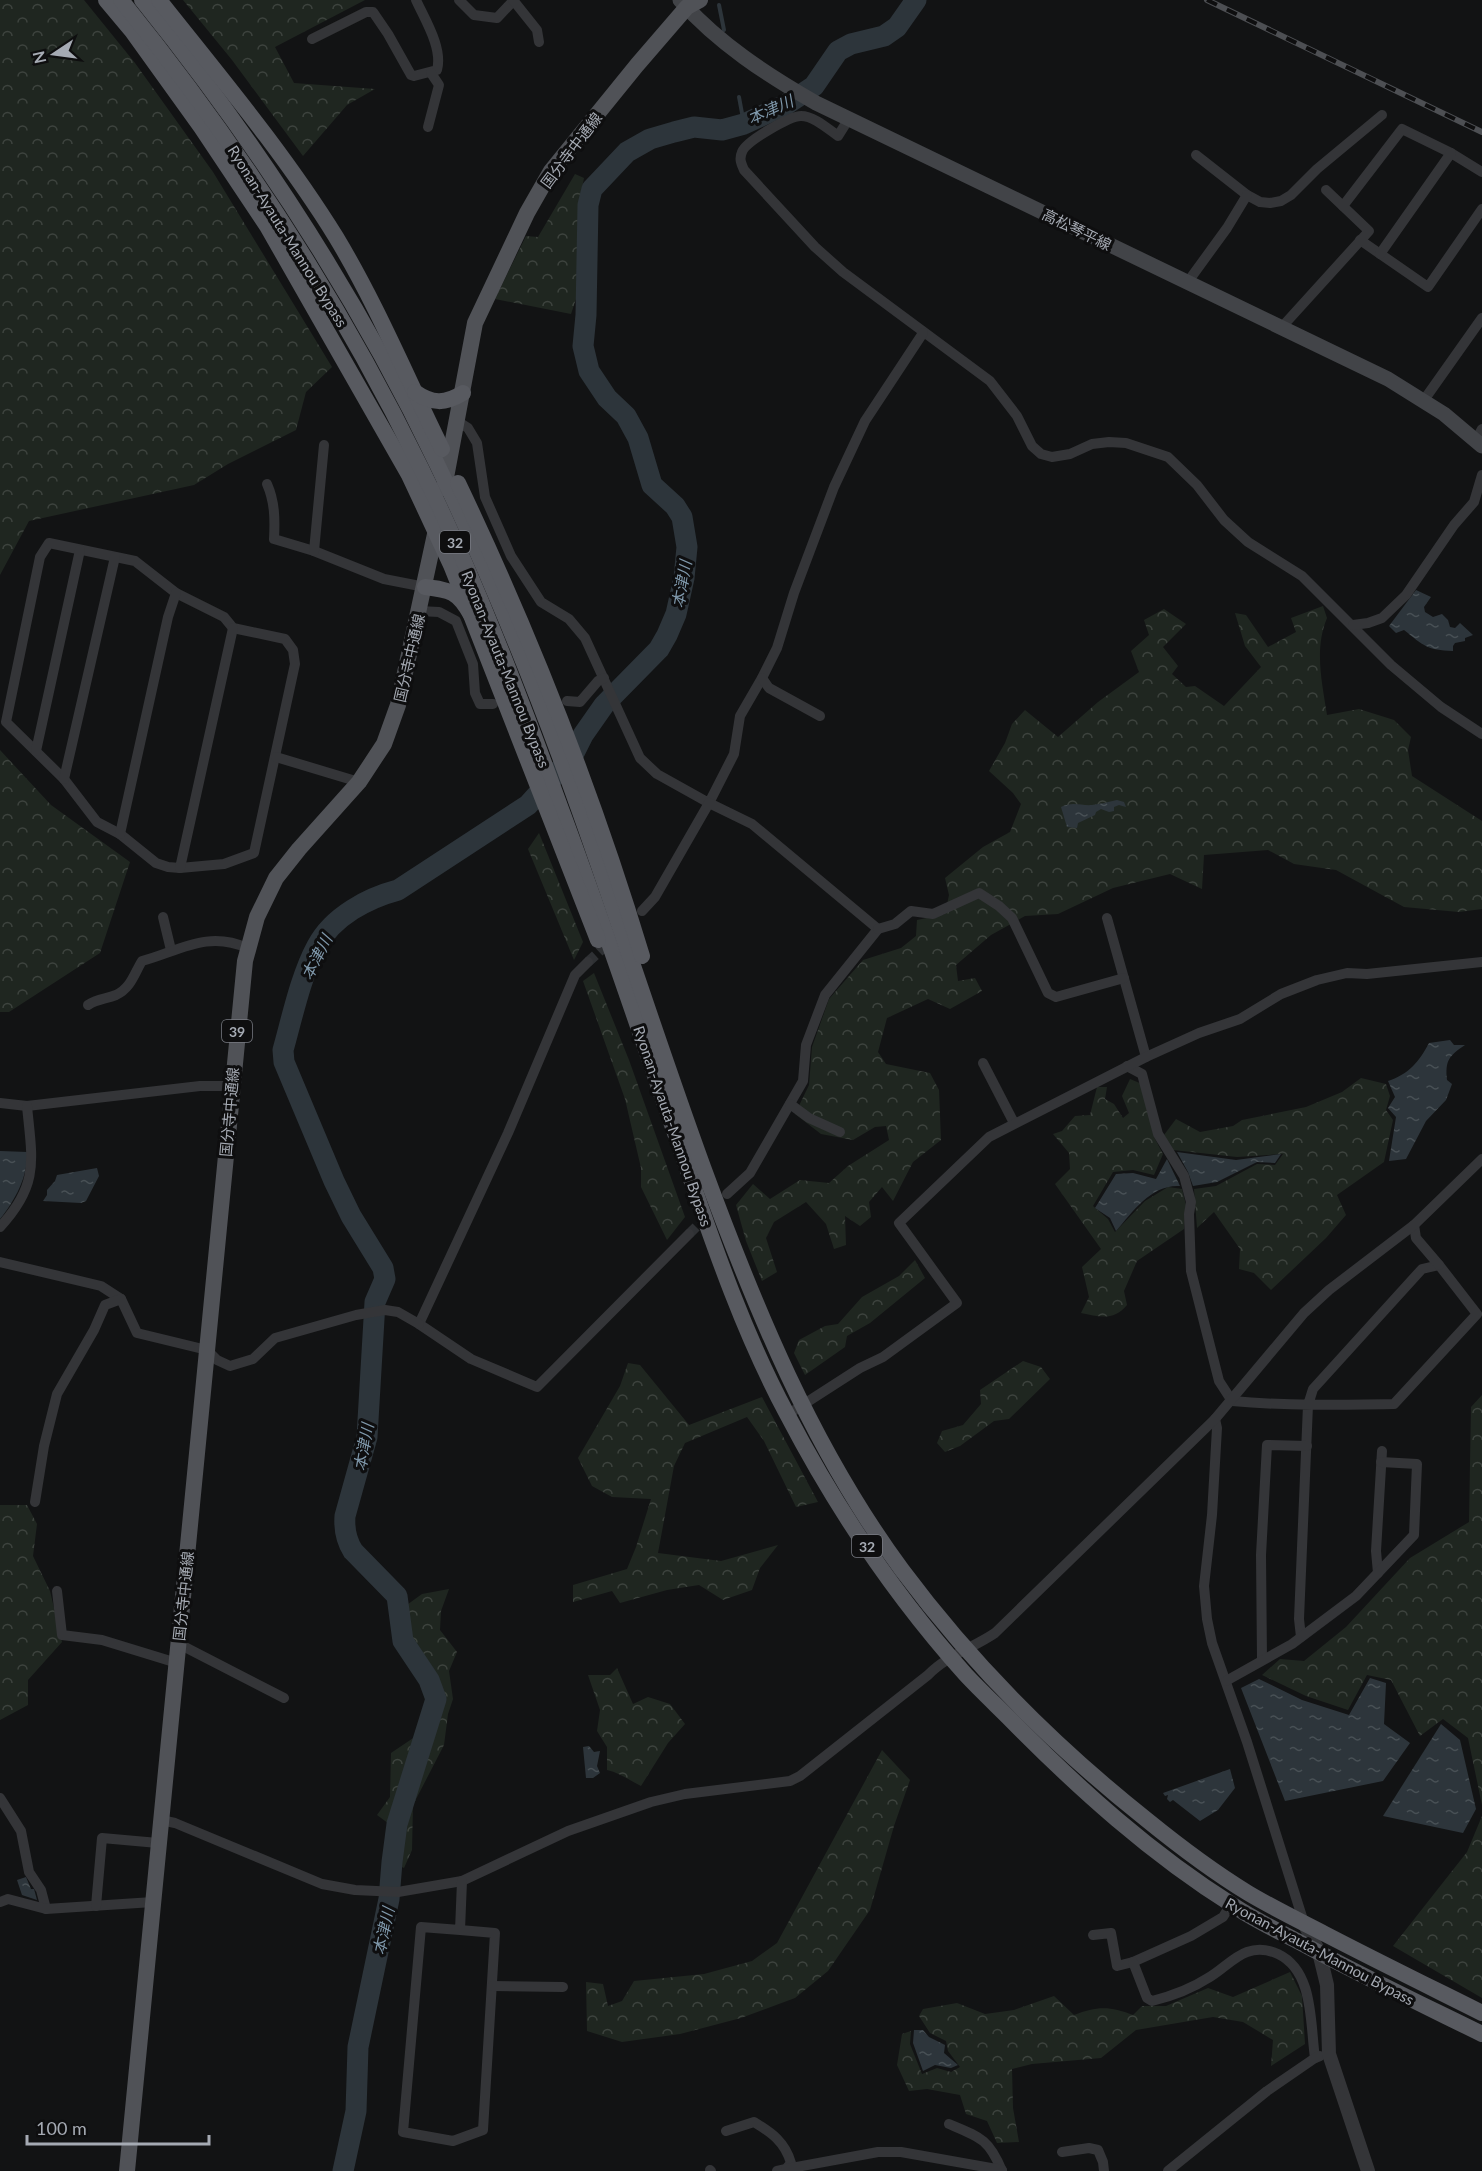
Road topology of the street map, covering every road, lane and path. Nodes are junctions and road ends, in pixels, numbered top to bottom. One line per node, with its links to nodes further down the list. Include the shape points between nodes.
1 (106, 0): 38 (highway, via 201,127 267,226)
2 (121, 0): 24 (highway, Ryonan-Ayauta-Mannou Bypass / 32, via 166,55)
3 (142, 0): 24 (highway, Ryonan-Ayauta-Mannou Bypass / 32, via 269,170)
4 (159, 0): 29 (highway, via 282,157 335,236 366,289)
5 (416, 0): 11 (street, via 438,53 437,70)
6 (459, 0): 7 (street, via 474,15 498,18)
7 (514, 0): 10 (street, via 537,30)
8 (689, 2): 13 (main road, 高松琴平線, via 722,40 788,87); 30 (main road, 国分寺中通線 / 39, via 551,171 476,322)
9 (312, 39): 11 (street, via 373,12 411,75)
10 (539, 42)
11 (431, 73): 14 (street, via 439,85)
12 (1382, 115): 19 (street, via 1281,201 1270,203)
13 (848, 120): 25 (main road, 高松琴平線); 28 (street, via 838,136 811,118 793,117 749,142 740,160 744,170 815,247)
14 (428, 127)
15 (1451, 153): 17 (street); 20 (street, via 1402,129); 23 (street)
16 (1196, 155): 19 (street)
17 (1482, 172)
18 (1326, 190): 20 (street)
19 (1247, 195): 25 (street)
20 (1343, 206): 22 (street, via 1369,231)
21 (1482, 209): 23 (street, via 1428,287)
22 (1360, 240): 23 (street); 27 (street)
23 (1380, 254)
24 (327, 278): 58 (highway, Ryonan-Ayauta-Mannou Bypass / 32, via 408,407 459,511); 60 (highway, Ryonan-Ayauta-Mannou Bypass / 32, via 422,469 496,638)
25 (1187, 283): 27 (main road, 高松琴平線)
26 (1482, 318): 31 (street)
27 (1281, 328): 31 (main road, 高松琴平線)
28 (923, 333): 46 (street, via 990,381 1041,454 1070,454 1092,444 1109,442 1126,443 1168,457 1248,542 1302,576); 48 (street, via 865,421 834,487 777,648)
29 (415, 392): 30 (highway, via 440,402); 35 (highway)
30 (463, 393): 32 (main road, 国分寺中通線 / 39)
31 (1424, 400): 33 (main road, 高松琴平線)
32 (457, 421): 35 (main road, 国分寺中通線 / 39); 49 (street, via 477,443 485,497 511,556 541,602 569,619 585,638)
33 (1480, 438)
34 (324, 445): 40 (street)
35 (449, 463): 38 (main road, 国分寺中通線 / 39); 58 (highway, via 493,556 561,720)
36 (1482, 475): 46 (street, via 1474,502 1406,595 1382,618)
37 (267, 484): 40 (street, via 272,495 274,539)
38 (436, 530): 42 (main road, 国分寺中通線 / 39); 45 (highway)
39 (80, 550): 41 (street); 54 (street); 54 (street, via 49,543 40,556 6,722)
40 (314, 551): 42 (street, via 384,579)
41 (115, 557): 43 (street, via 135,561); 56 (street)
42 (425, 587): 44 (main road, 国分寺中通線 / 39); 45 (highway, via 453,592)
43 (176, 593): 47 (street, via 224,617); 61 (street)
44 (419, 611): 51 (street, via 439,612 456,621 473,664 475,693 480,704); 57 (main road, 国分寺中通線 / 39, via 392,724 374,762)
45 (471, 615): 60 (highway, via 524,751)
46 (1353, 625): 53 (street, via 1432,700)
47 (233, 628): 55 (street, via 285,639 293,650 295,664); 62 (street)
48 (762, 678): 52 (street, via 769,688); 59 (street, via 740,716 734,754)
49 (606, 681): 50 (street, via 598,681 580,702); 59 (street, via 640,758 657,774)
50 (567, 701)
51 (493, 704)
52 (820, 716)
53 (1482, 734)
54 (36, 751): 56 (street)
55 (276, 757): 57 (street); 62 (street, via 254,853 224,864)
56 (64, 779): 61 (street, via 97,822)
57 (359, 782): 67 (main road, 国分寺中通線 / 39, via 276,878 256,917)
58 (582, 798): 77 (highway, Ryonan-Ayauta-Mannou Bypass / 32)
59 (709, 803): 63 (street, via 655,897); 66 (street, via 752,824)
60 (556, 818): 77 (highway, Ryonan-Ayauta-Mannou Bypass / 32)
61 (120, 834): 62 (street, via 156,863)
62 (180, 868)
63 (642, 911)
64 (163, 917): 68 (street)
65 (1107, 918): 71 (street)
66 (878, 929): 71 (street, via 895,924 911,911 933,914 979,893 1012,918 1048,993 1056,997); 79 (street, via 825,995 806,1045 803,1081)
67 (247, 948): 68 (street, via 233,942 206,941); 76 (main road, 国分寺中通線 / 39)
68 (171, 950): 72 (street, via 142,961 130,985 116,995)
69 (1482, 962): 73 (street, via 1367,974 1347,972 1317,980 1281,994 1240,1019)
70 (588, 963): 91 (street, via 575,975 508,1133)
71 (1124, 978): 73 (street)
72 (88, 1005)
73 (1146, 1057): 75 (street)
74 (983, 1063): 81 (street)
75 (1127, 1066): 81 (street); 93 (street, via 1142,1074 1158,1134 1184,1176 1191,1202 1191,1271 1219,1381)
76 (232, 1086): 80 (street, via 189,1087); 92 (main road, 国分寺中通線 / 39)
77 (672, 1102): 95 (highway, Ryonan-Ayauta-Mannou Bypass / 32, via 771,1342)
78 (0, 1103): 80 (street)
79 (790, 1104): 82 (street); 84 (street, via 750,1173)
80 (27, 1106): 86 (street, via 32,1165 27,1188)
81 (1014, 1123): 95 (street, via 989,1137 899,1223 957,1303 883,1357)
82 (840, 1132)
83 (1482, 1159): 85 (street)
84 (727, 1194)
85 (1414, 1225): 89 (street, via 1416,1238); 93 (street, via 1304,1313)
86 (0, 1227)
87 (689, 1234): 91 (street, via 537,1387 471,1359)
88 (0, 1262): 90 (street, via 101,1286)
89 (1439, 1265): 94 (street, via 1422,1269 1313,1389); 94 (street, via 1477,1314 1394,1404)
90 (121, 1299): 92 (street, via 137,1333); 98 (street, via 105,1305 57,1394)
91 (419, 1324): 92 (street, via 398,1312 385,1310 356,1315 275,1338 253,1359 230,1366)
92 (207, 1350): 102 (main road, 国分寺中通線 / 39)
93 (1232, 1401): 94 (street); 96 (street)
94 (1308, 1405): 97 (street)
95 (794, 1411): 103 (highway, Ryonan-Ayauta-Mannou Bypass / 32, via 901,1569); 104 (highway, Ryonan-Ayauta-Mannou Bypass / 32, via 838,1503 889,1578)
96 (1215, 1419): 103 (street, via 994,1634); 107 (street, via 1204,1597 1212,1643)
97 (1307, 1446): 101 (street); 105 (street, via 1267,1445 1261,1555)
98 (35, 1502)
99 (1378, 1573): 99 (street, via 1414,1535 1416,1464 1382,1457); 101 (street, via 1356,1596)
100 (57, 1591): 106 (street, via 62,1635 102,1640)
101 (1301, 1637): 105 (street)
102 (179, 1644): 106 (main road, 国分寺中通線 / 39); 108 (street)
103 (967, 1650): 104 (street); 118 (highway, Ryonan-Ayauta-Mannou Bypass / 32, via 1029,1717 1123,1801 1187,1852 1250,1894)
104 (952, 1657): 112 (street, via 939,1663 790,1781 651,1802 568,1831); 115 (highway, Ryonan-Ayauta-Mannou Bypass / 32, via 1055,1765 1111,1815 1175,1867)
105 (1262, 1660): 107 (street)
106 (177, 1663): 110 (main road, 国分寺中通線 / 39)
107 (1226, 1681): 118 (street)
108 (284, 1698)
109 (0, 1798): 117 (street, via 21,1831 28,1872 41,1890)
110 (160, 1820): 111 (main road, 国分寺中通線 / 39); 112 (street, via 322,1884 381,1893)
111 (158, 1844): 114 (main road, 国分寺中通線 / 39); 116 (street, via 102,1838)
112 (462, 1881): 119 (street)
113 (0, 1902): 117 (street, via 8,1899)
114 (153, 1902): 116 (street); 134 (main road, 国分寺中通線 / 39)
115 (1231, 1904): 121 (highway, Ryonan-Ayauta-Mannou Bypass / 32); 122 (street, via 1215,1922)
116 (96, 1906): 117 (street)
117 (46, 1909)
118 (1304, 1923): 121 (street); 125 (highway, Ryonan-Ayauta-Mannou Bypass / 32)
119 (460, 1930): 123 (street, via 495,1933); 123 (street, via 421,1927 403,2132 453,2141 483,2130)
120 (1092, 1935): 122 (street, via 1111,1933 1117,1966)
121 (1318, 1952): 126 (highway, Ryonan-Ayauta-Mannou Bypass / 32); 127 (street, via 1327,1986)
122 (1133, 1962): 128 (street, via 1147,1998 1152,2001 1208,1979 1246,1953 1266,1948 1288,1959 1296,1967 1309,2002)
123 (492, 1986): 124 (street)
124 (563, 1987)
125 (1482, 2013)
126 (1482, 2034)
127 (1329, 2054): 128 (street); 137 (street)
128 (1315, 2058): 136 (street, via 1267,2091)
129 (949, 2124): 133 (street, via 981,2138)
130 (726, 2131): 132 (street, via 754,2122 772,2133 787,2150 790,2163)
131 (1062, 2151): 135 (street, via 1098,2150)
132 (782, 2170): 133 (street, via 878,2152 902,2152)
133 (1002, 2170)
134 (127, 2171)
135 (1104, 2171)
136 (1168, 2171)
137 (1368, 2171)

